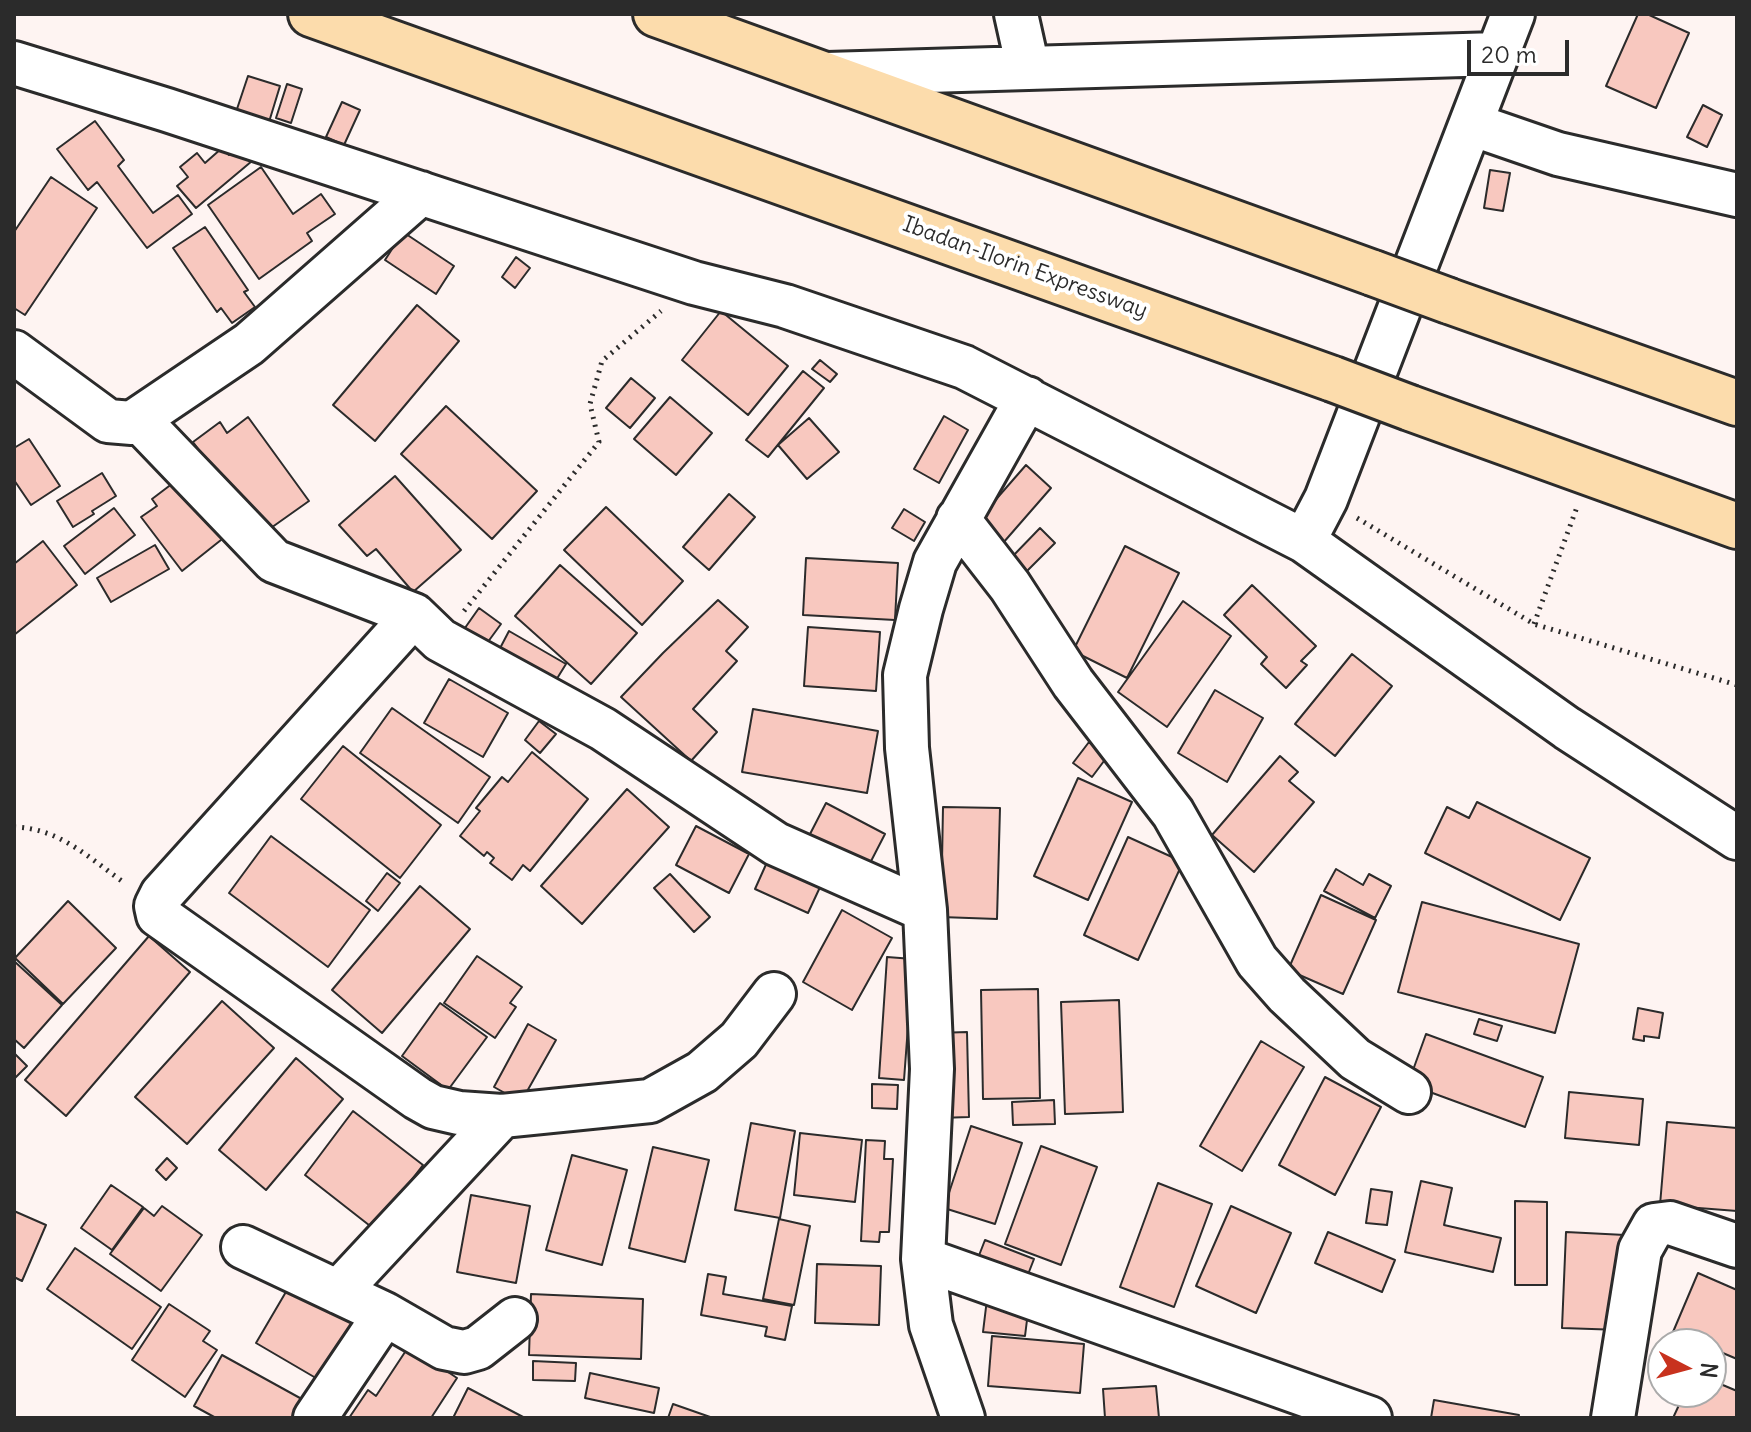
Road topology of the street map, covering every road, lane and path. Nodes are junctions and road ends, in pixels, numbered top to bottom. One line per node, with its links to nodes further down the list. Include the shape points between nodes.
1 (311, 14): 17 (highway, Ibadan-Ilorin Expressway, bridge)
2 (656, 14): 8 (highway)
3 (1016, 14): 7 (street)
4 (1513, 14): 5 (street)
5 (1497, 54): 7 (street); 9 (street)
6 (14, 63): 10 (street)
7 (1028, 68): 8 (street)
8 (817, 74): 15 (highway, bridge)
9 (1471, 124): 11 (street, via 1558,154); 18 (street)
10 (421, 193): 12 (street); 16 (street, via 249,344)
11 (1737, 195)
12 (694, 283): 14 (street, via 785,306 949,362); 23 (path, via 602,361 590,404 599,442)
13 (14, 352): 16 (street, via 108,421)
14 (1027, 398): 19 (street); 21 (street)
15 (1737, 403)
16 (138, 419): 23 (street, via 274,561)
17 (1589, 472): 20 (highway, Ibadan-Ilorin Expressway); 22 (path)
18 (1326, 499): 21 (street); 22 (path)
19 (958, 519): 28 (street, via 935,562 905,675 907,748); 30 (street, via 1173,813 1257,961 1355,1059)
20 (1737, 526)
21 (1304, 541): 26 (street, via 1567,728)
22 (1534, 624): 24 (path)
23 (427, 627): 27 (street, via 162,894); 28 (street, via 603,729 776,844)
24 (1737, 685)
25 (14, 827): 27 (path, via 39,829 63,839)
26 (1737, 838)
27 (156, 906): 31 (street, via 158,915 417,1098 459,1113)
28 (925, 910): 34 (street, via 932,1069)
29 (774, 994): 31 (street, via 739,1040 702,1072 650,1101)
30 (1409, 1092)
31 (502, 1116): 35 (street)
32 (1737, 1246): 41 (street, via 1670,1223 1654,1225 1640,1250)
33 (243, 1247): 35 (street)
34 (923, 1259): 39 (street, via 931,1325); 40 (street)
35 (338, 1292): 36 (street)
36 (385, 1314): 37 (street, via 444,1348 464,1352 478,1348); 38 (street)
37 (515, 1319)
38 (315, 1418)
39 (963, 1418)
40 (1370, 1418)
41 (1613, 1418)

